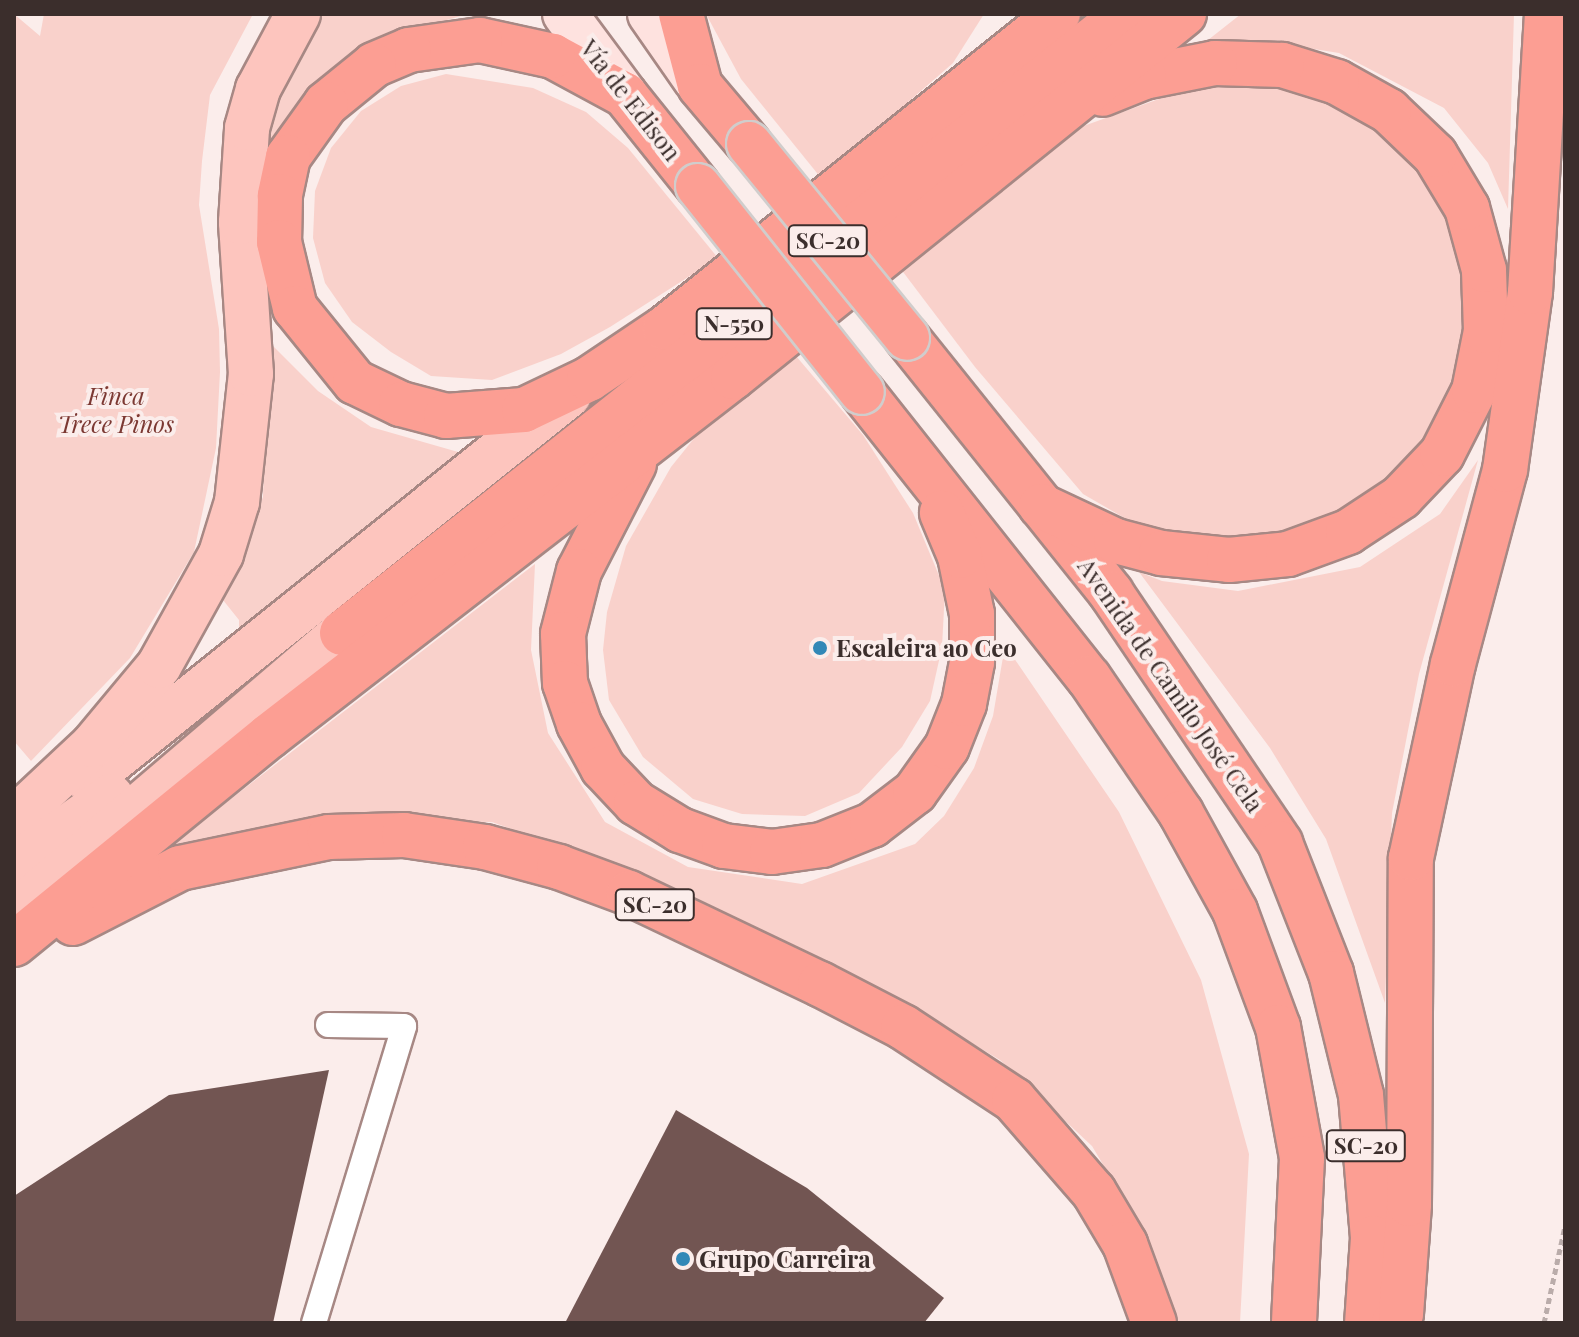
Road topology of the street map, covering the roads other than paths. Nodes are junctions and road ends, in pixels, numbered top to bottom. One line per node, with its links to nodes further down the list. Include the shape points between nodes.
1 (298, 14): 19 (main road, via 258,89 247,128 241,222 251,374 237,502 221,554 159,666 93,745)
2 (565, 14): 12 (main road, Vía de Edison)
3 (650, 14): 10 (main road)
4 (681, 14): 10 (highway)
5 (1004, 14): 11 (highway)
6 (1058, 14): 11 (highway)
7 (1125, 14): 18 (highway, N-550)
8 (1184, 14): 13 (highway)
9 (1547, 14): 30 (highway, via 1530,292 1505,470 1453,664 1411,858 1409,1204 1401,1314)
10 (700, 86): 17 (highway, Avenida de Camilo José Cela / SC-20, bridge)
11 (954, 93): 14 (highway, via 665,328)
12 (625, 95): 14 (highway, via 553,56 480,40 409,50 374,65 306,125 288,157 280,196 279,242 295,308 355,382 401,404 446,416 524,410); 16 (highway, Vía de Edison / SC-20, bridge)
13 (1071, 107): 15 (highway, N-550); 17 (highway, via 1144,77 1215,63 1282,65 1337,82 1389,111 1435,155 1467,208 1484,270 1486,331 1474,391 1442,454 1401,497 1348,532 1288,554 1229,560 1161,553 1116,541)
14 (589, 379): 20 (main road)
15 (643, 448): 16 (highway, via 579,571 563,634 565,683 603,768 636,803 680,830 724,846 772,852 822,845 872,825 915,792 947,747 964,704 972,662 972,614 960,556); 23 (highway, via 269,736)
16 (926, 474): 28 (highway, SC-20, via 1089,678 1181,813 1235,911 1278,1027 1302,1158)
17 (1041, 506): 29 (highway, Avenida de Camilo José Cela / SC-20, via 1128,618 1280,843 1331,973 1361,1095 1373,1238)
18 (342, 633): 21 (main road); 22 (main road)
19 (14, 819)
20 (14, 839)
21 (14, 865)
22 (14, 913)
23 (14, 944)
24 (14, 952): 27 (highway, SC-20, via 180,868 284,843 404,835 485,847 559,867 629,893 834,991 968,1066 1014,1100 1094,1192 1125,1244)
25 (328, 1025): 26 (lane, via 404,1026)
26 (314, 1323)
27 (1154, 1323)
28 (1294, 1323)
29 (1367, 1323)
30 (1394, 1323)

